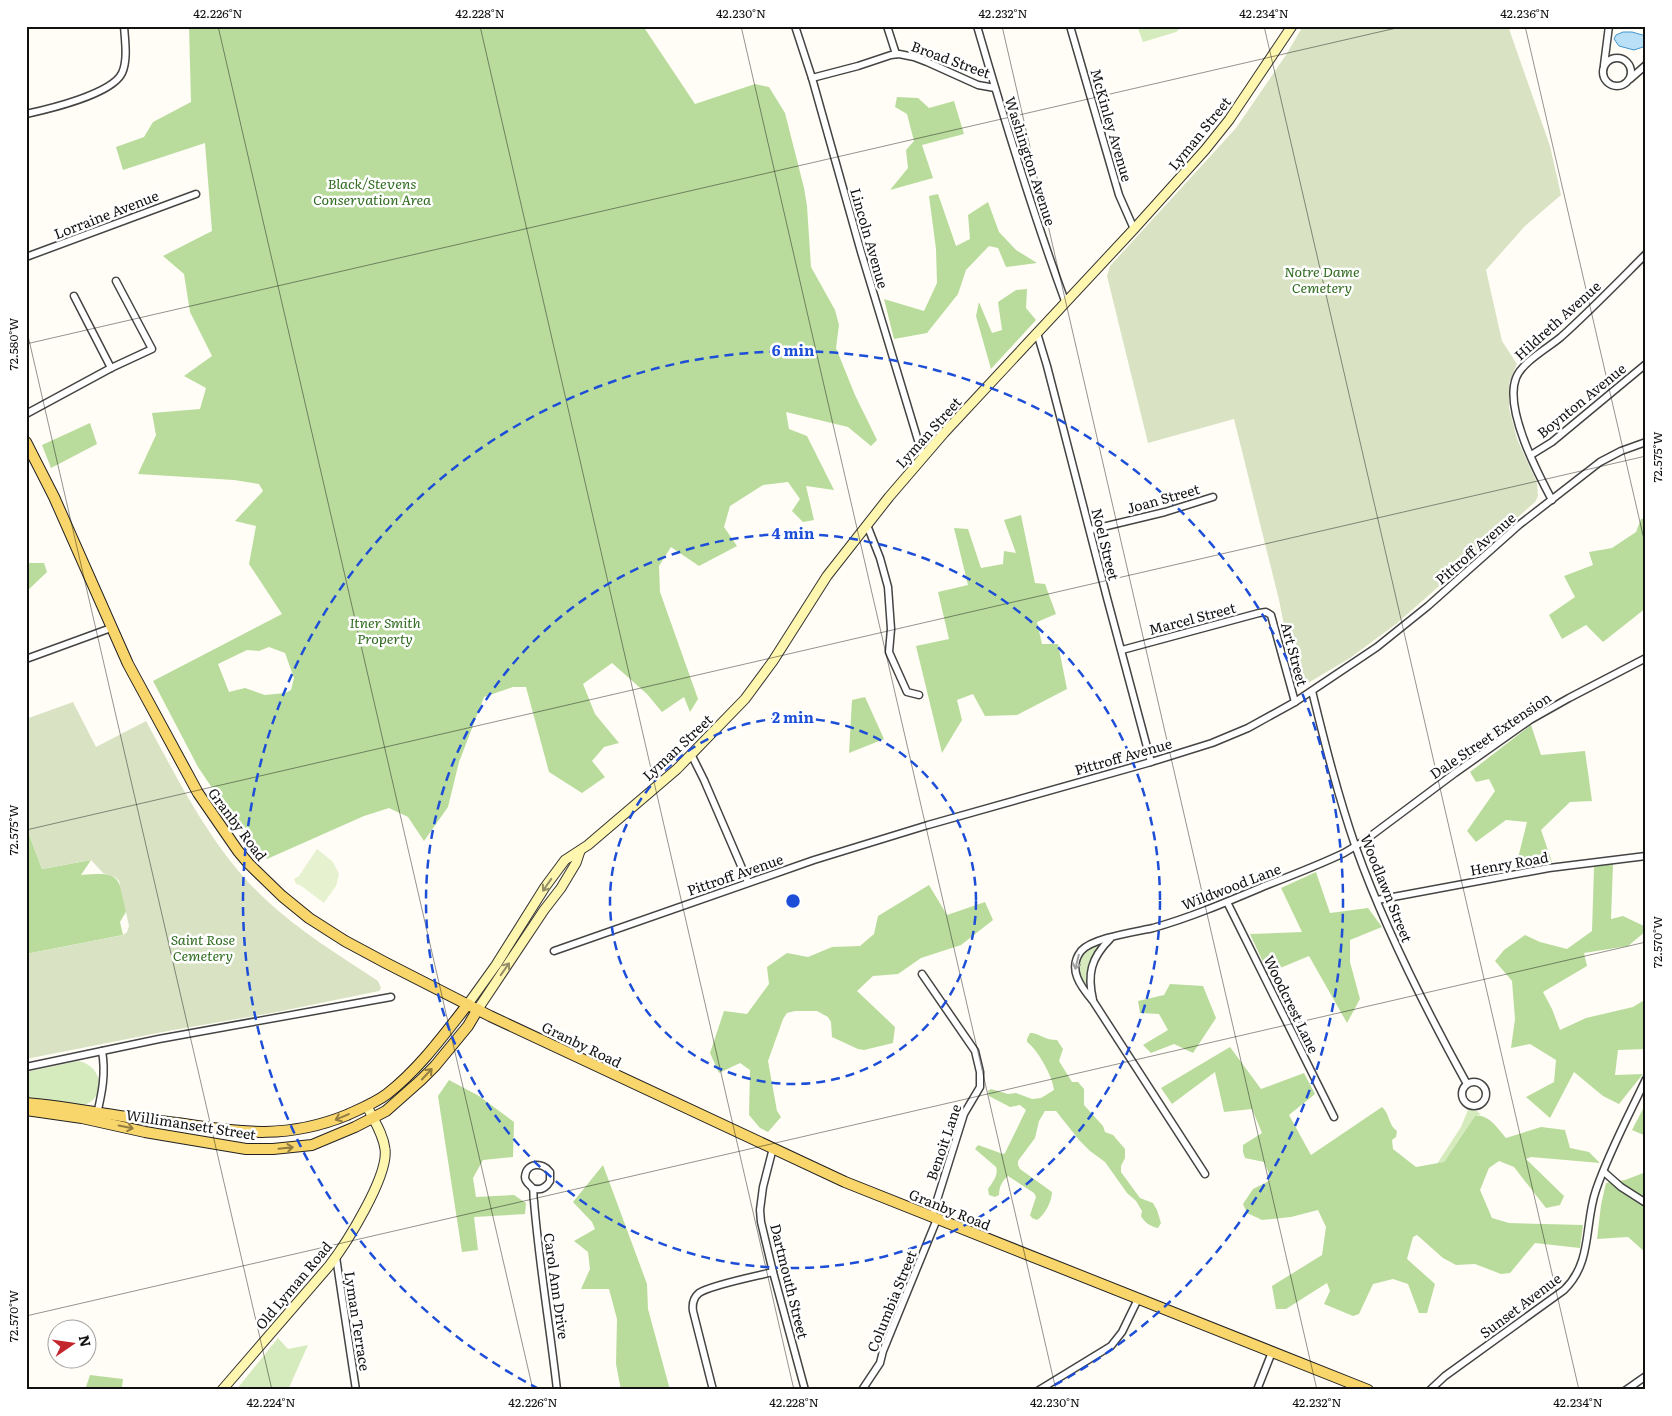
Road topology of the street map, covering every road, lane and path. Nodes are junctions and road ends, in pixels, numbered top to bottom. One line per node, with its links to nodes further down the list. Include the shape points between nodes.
1 (124, 26): 14 (street, via 124,65 113,84 92,94)
2 (795, 26): 11 (street, Lincoln Avenue)
3 (887, 26): 8 (street)
4 (978, 26): 13 (street, Washington Avenue)
5 (1070, 26): 16 (street, McKinley Avenue, via 1119,195)
6 (1292, 26): 16 (main road, Lyman Street, via 1224,127)
7 (1609, 26): 10 (street)
8 (896, 54): 11 (street, Broad Street); 13 (street, Broad Street, via 914,57 970,82)
9 (1646, 65): 12 (street)
10 (1603, 70): 12 (street, via 1604,78 1610,84 1618,86); 12 (street, via 1610,59 1624,59 1631,71)
11 (812, 78): 29 (street, Lincoln Avenue)
12 (1625, 83)
13 (995, 88): 21 (street, Washington Avenue)
14 (26, 114)
15 (196, 194): 18 (street, Lorraine Avenue)
16 (1134, 229): 21 (main road, Lyman Street)
17 (1646, 254): 28 (street, Hildreth Avenue, via 1578,321 1519,372 1514,384 1514,406)
18 (26, 257)
19 (116, 281): 24 (street, via 152,349)
20 (74, 296): 24 (street)
21 (1065, 301): 22 (main road, Lyman Street)
22 (1036, 333): 29 (main road, Lyman Street); 33 (street, Noel Street)
23 (1646, 364): 28 (street, Boynton Avenue, via 1552,442)
24 (112, 368): 25 (street)
25 (26, 414)
26 (26, 442): 35 (main road, Granby Road, via 54,497)
27 (1646, 442): 31 (street, Pittroff Avenue, via 1600,462)
28 (1531, 455): 31 (street, Hildreth Avenue)
29 (923, 457): 32 (main road, Lyman Street)
30 (1213, 497): 33 (street, Joan Street)
31 (1552, 500): 39 (street, Pittroff Avenue, via 1387,640)
32 (867, 525): 40 (street, via 888,587 890,652 906,692); 42 (main road, Lyman Street, via 827,576 753,690)
33 (1090, 530): 36 (street, Noel Street)
34 (1269, 614): 36 (street, Marcel Street, via 1259,613); 41 (street, Art Street)
35 (111, 628): 38 (street); 55 (main road, Granby Road, via 198,793 249,864 297,909 333,934)
36 (1122, 650): 43 (street, Noel Street)
37 (1646, 658): 44 (street, Dale Street Extension, via 1530,720)
38 (26, 659)
39 (1312, 691): 41 (street, Pittroff Avenue); 44 (street, Woodlawn Street)
40 (919, 695)
41 (1294, 702): 43 (street, Pittroff Avenue, via 1230,736)
42 (692, 756): 45 (main road, Lyman Street); 47 (street)
43 (1151, 762): 47 (street, Pittroff Avenue, via 902,832)
44 (1356, 847): 48 (street, Woodlawn Street); 49 (street, Wildwood Lane)
45 (580, 850): 55 (main road, Lyman Street, one-way to 55, via 565,860 547,884); 56 (main road, Lyman Street, one-way to 45, via 561,888)
46 (1646, 856): 48 (street, Henry Road, via 1549,868)
47 (748, 882): 51 (street, Pittroff Avenue)
48 (1377, 900): 60 (street, Woodlawn Street, via 1403,960)
49 (1227, 902): 50 (street, Wildwood Lane, via 1163,925); 66 (street, Woodcrest Lane)
50 (1111, 938): 54 (street, Wildwood Lane, via 1091,968); 54 (street, Wildwood Lane, one-way to 54, via 1087,946 1076,962 1077,978)
51 (554, 951)
52 (922, 974): 72 (street, Benoit Lane, via 974,1051 981,1082 964,1114)
53 (390, 997): 57 (street)
54 (1093, 1001): 69 (street, Wildwood Lane)
55 (468, 1004): 56 (main road, Granby Road); 62 (main road, Willimansett Street, via 411,1072 386,1095)
56 (478, 1009): 65 (main road, Willimansett Street, one-way to 56, via 386,1112 421,1080 468,1026); 67 (main road, Granby Road)
57 (102, 1051): 58 (street); 64 (street, via 104,1084)
58 (26, 1067)
59 (1646, 1079): 68 (street, Sunset Avenue)
60 (1467, 1084)
61 (26, 1103): 64 (main road, Willimansett Street)
62 (367, 1106): 64 (main road, Willimansett Street, one-way to 64, via 332,1121 294,1131 216,1130); 65 (main road, Old Lyman Road)
63 (26, 1110): 64 (main road, Willimansett Street)
64 (97, 1117): 65 (main road, Willimansett Street, one-way to 65, via 246,1149 312,1145)
65 (373, 1118): 73 (main road, Old Lyman Road, via 385,1148 384,1166 366,1206)
66 (1334, 1118)
67 (773, 1148): 72 (main road, Granby Road, via 845,1182); 74 (street, Dartmouth Street, via 760,1210)
68 (1604, 1172): 71 (street); 87 (street, Sunset Avenue, via 1594,1199 1583,1259 1571,1283)
69 (1205, 1174)
70 (532, 1188): 70 (street, Carol Ann Drive, via 541,1189 550,1181 550,1172 538,1164 527,1171 527,1182); 78 (street, Carol Ann Drive)
71 (1646, 1203)
72 (935, 1217): 75 (main road, Granby Road); 83 (street, Columbia Street, via 880,1363)
73 (336, 1257): 79 (main road, Old Lyman Road); 80 (street, Lyman Terrace)
74 (773, 1272): 81 (street, via 708,1289 695,1298 692,1306); 82 (street, Dartmouth Street)
75 (1138, 1299): 76 (main road, Granby Road); 84 (street, via 1122,1332 1111,1346)
76 (1272, 1352): 85 (street); 86 (main road, Granby Road)
77 (1646, 1376): 88 (street)
78 (555, 1389)
79 (222, 1390)
80 (356, 1390)
81 (713, 1390)
82 (805, 1390)
83 (862, 1390)
84 (1039, 1390)
85 (1257, 1390)
86 (1368, 1390)
87 (1430, 1390)
88 (1626, 1390)

